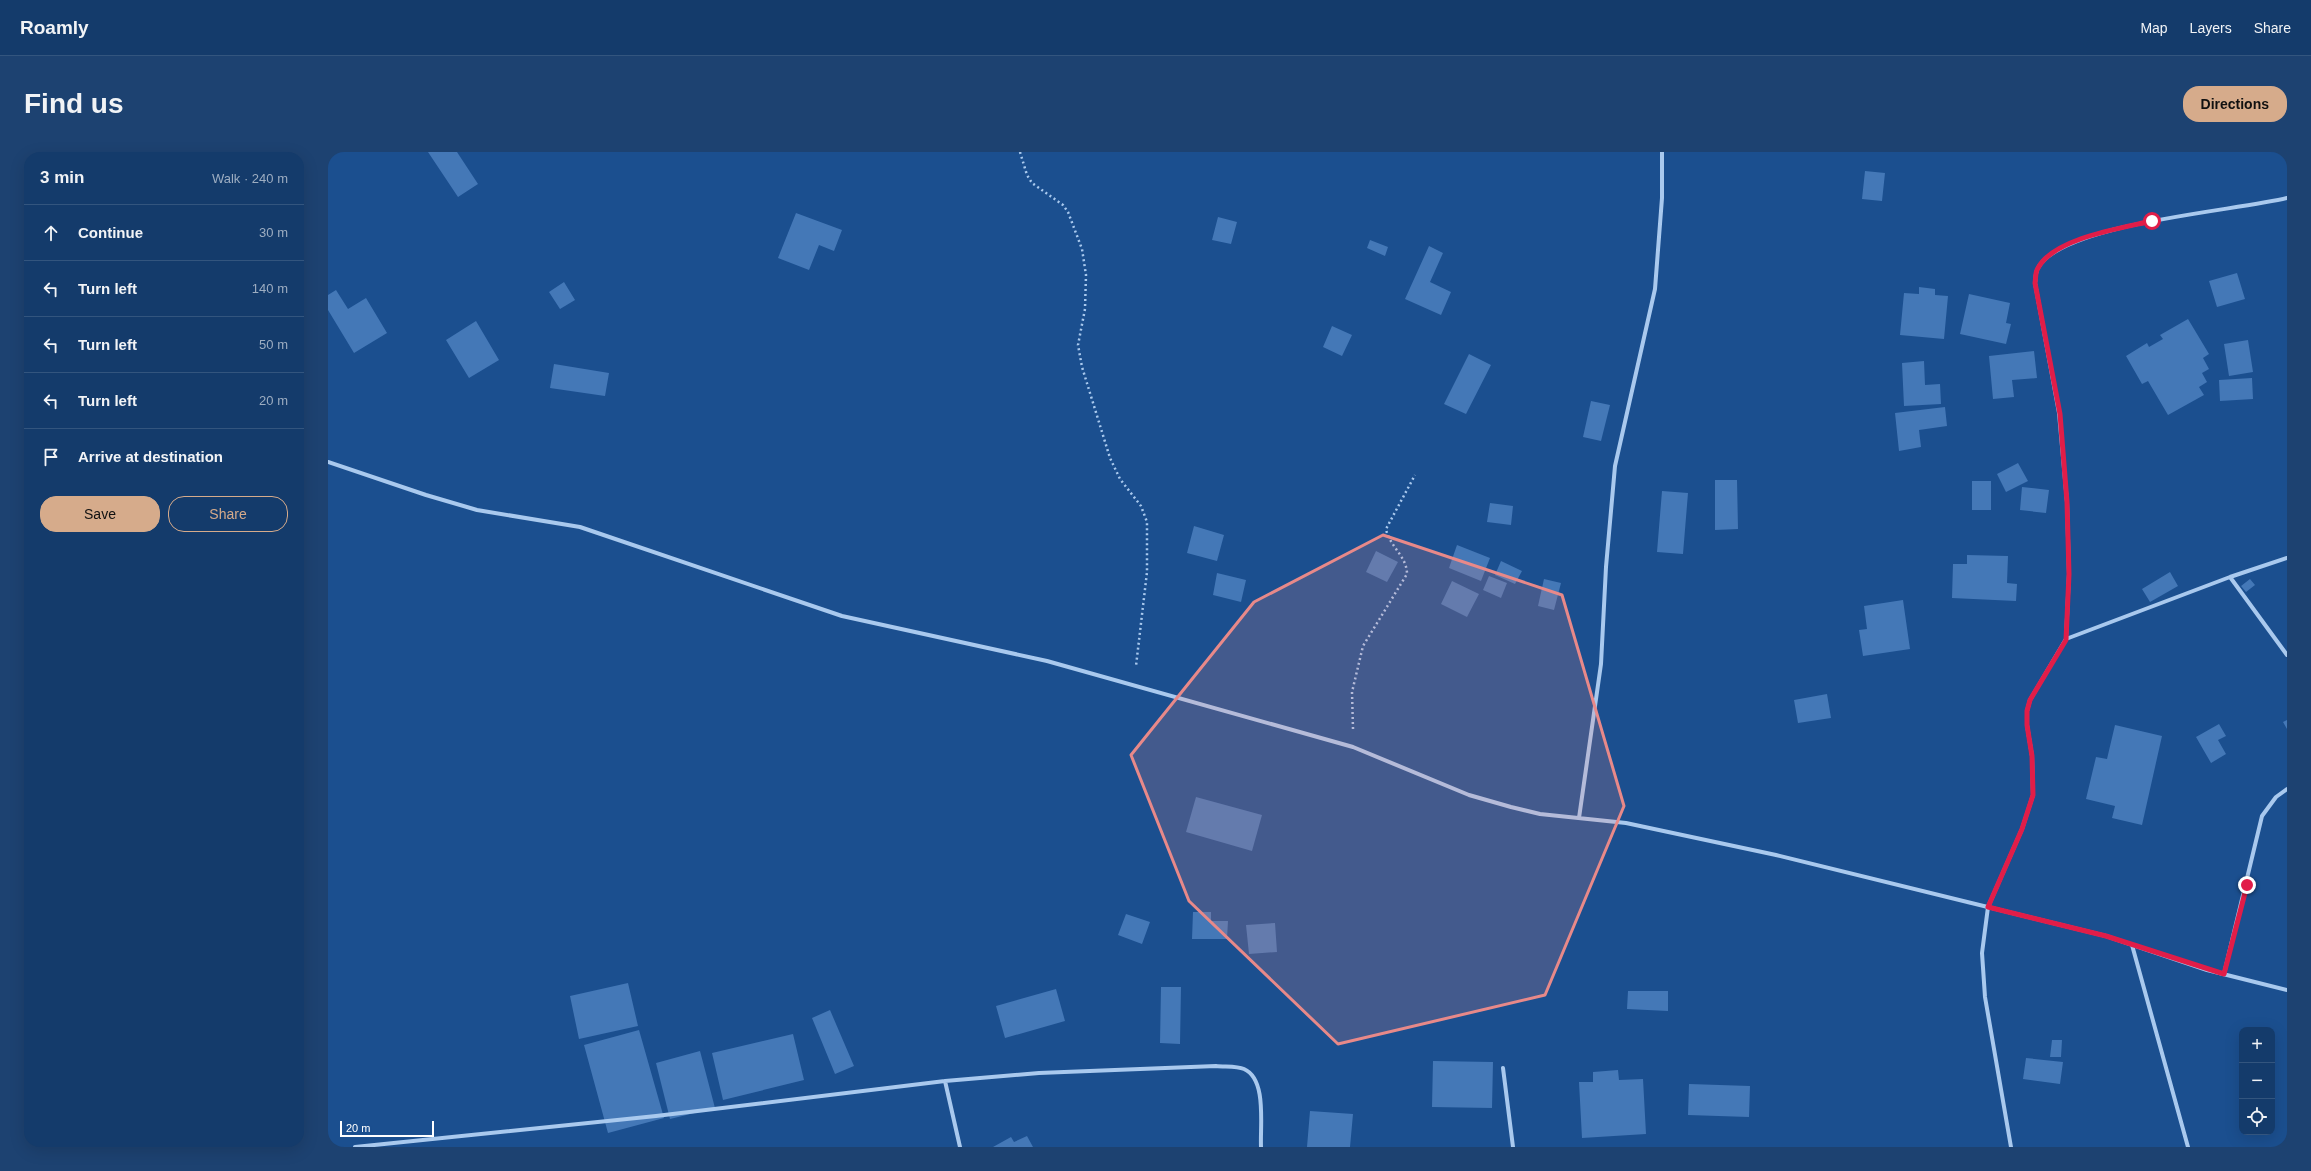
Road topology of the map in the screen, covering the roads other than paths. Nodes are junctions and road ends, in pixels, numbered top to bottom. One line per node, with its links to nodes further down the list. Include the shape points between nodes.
1 (1662, 152): 9 (street, via 1662,198 1655,289 1615,466 1601,664)
2 (2287, 198): 6 (street, via 2152,221 2087,236 2057,251 2038,267 2035,283 2060,414 2067,502 2069,574)
3 (328, 462): 9 (street, via 477,510 580,526 842,616 1047,662 1353,747 1469,795 1540,814)
4 (2287, 558): 5 (street)
5 (2230, 577): 6 (street); 7 (street)
6 (2066, 640): 10 (street, via 2030,700 2027,711 2033,795 2022,829)
7 (2287, 655)
8 (2287, 789): 12 (street, via 2276,797 2262,816)
9 (1579, 818): 10 (street, via 1657,829 1776,854)
10 (1988, 907): 11 (street, via 2106,936); 20 (street, via 1982,953 1985,997)
11 (2132, 945): 12 (street); 21 (street)
12 (2224, 974): 13 (street)
13 (2287, 990)
14 (1503, 1068): 19 (street)
15 (945, 1081): 16 (street, via 656,1116); 17 (street); 18 (street, via 1108,1070 1216,1066 1244,1068 1256,1077 1260,1088)
16 (355, 1147)
17 (960, 1147)
18 (1261, 1147)
19 (1513, 1147)
20 (2011, 1147)
21 (2188, 1147)

